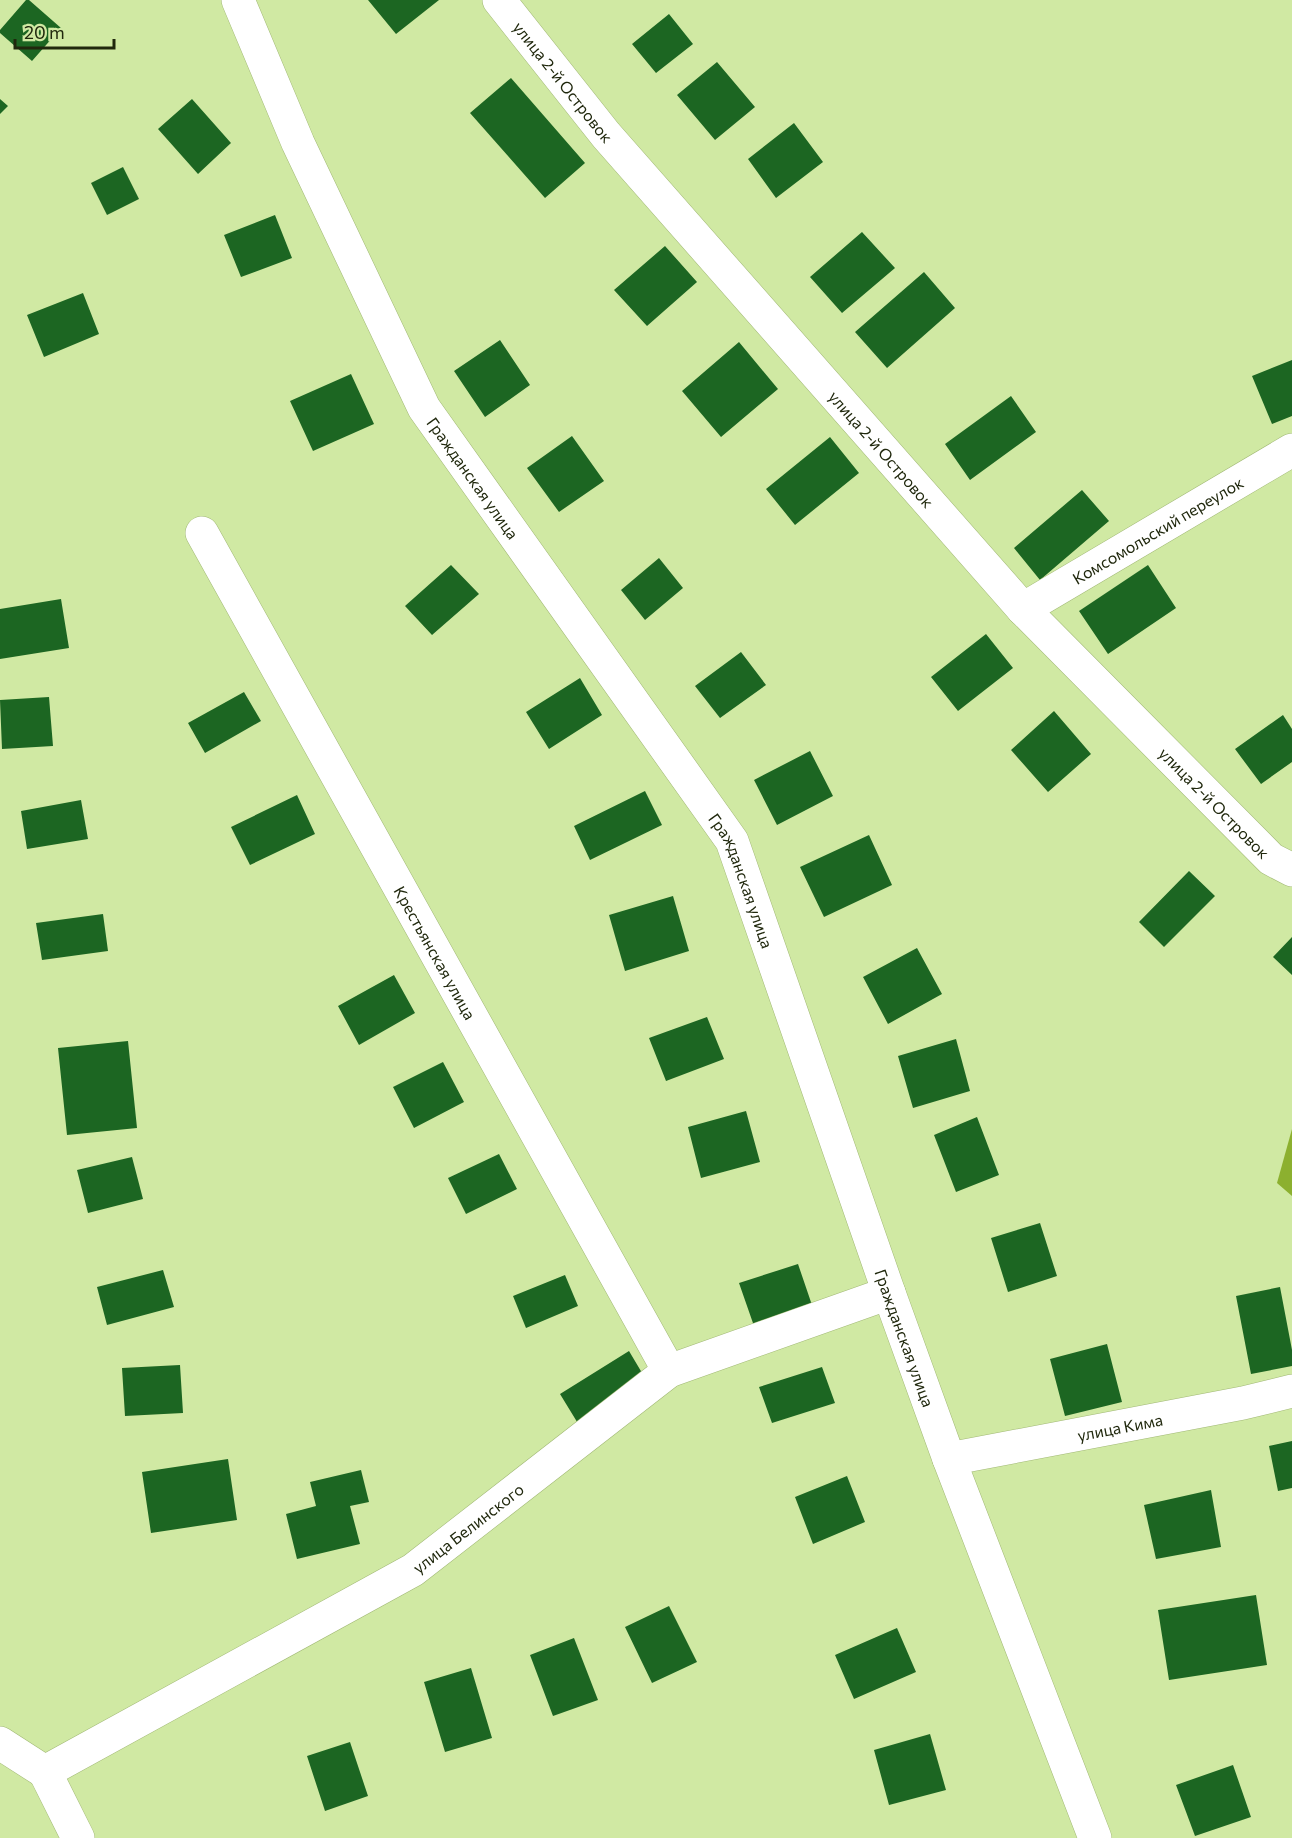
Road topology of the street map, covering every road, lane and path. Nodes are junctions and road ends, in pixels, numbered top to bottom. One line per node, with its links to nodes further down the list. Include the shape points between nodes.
1 (238, 0): 7 (street, Гражданская улица, via 298,143 424,408 732,841)
2 (499, 0): 5 (street, улица 2-й Островок, via 606,135)
3 (1292, 450): 5 (street, Комсомольский переулок)
4 (202, 533): 8 (street, Крестьянская улица)
5 (1023, 609): 6 (street, улица 2-й Островок, via 1271,859)
6 (1292, 870)
7 (889, 1293): 8 (street, улица Белинского); 10 (street, Гражданская улица)
8 (669, 1371): 12 (street, улица Белинского, via 413,1570)
9 (1292, 1391): 10 (street, улица Кима)
10 (949, 1459): 14 (street, Гражданская улица)
11 (0, 1743): 12 (street)
12 (45, 1772): 13 (street)
13 (78, 1838)
14 (1095, 1838)

